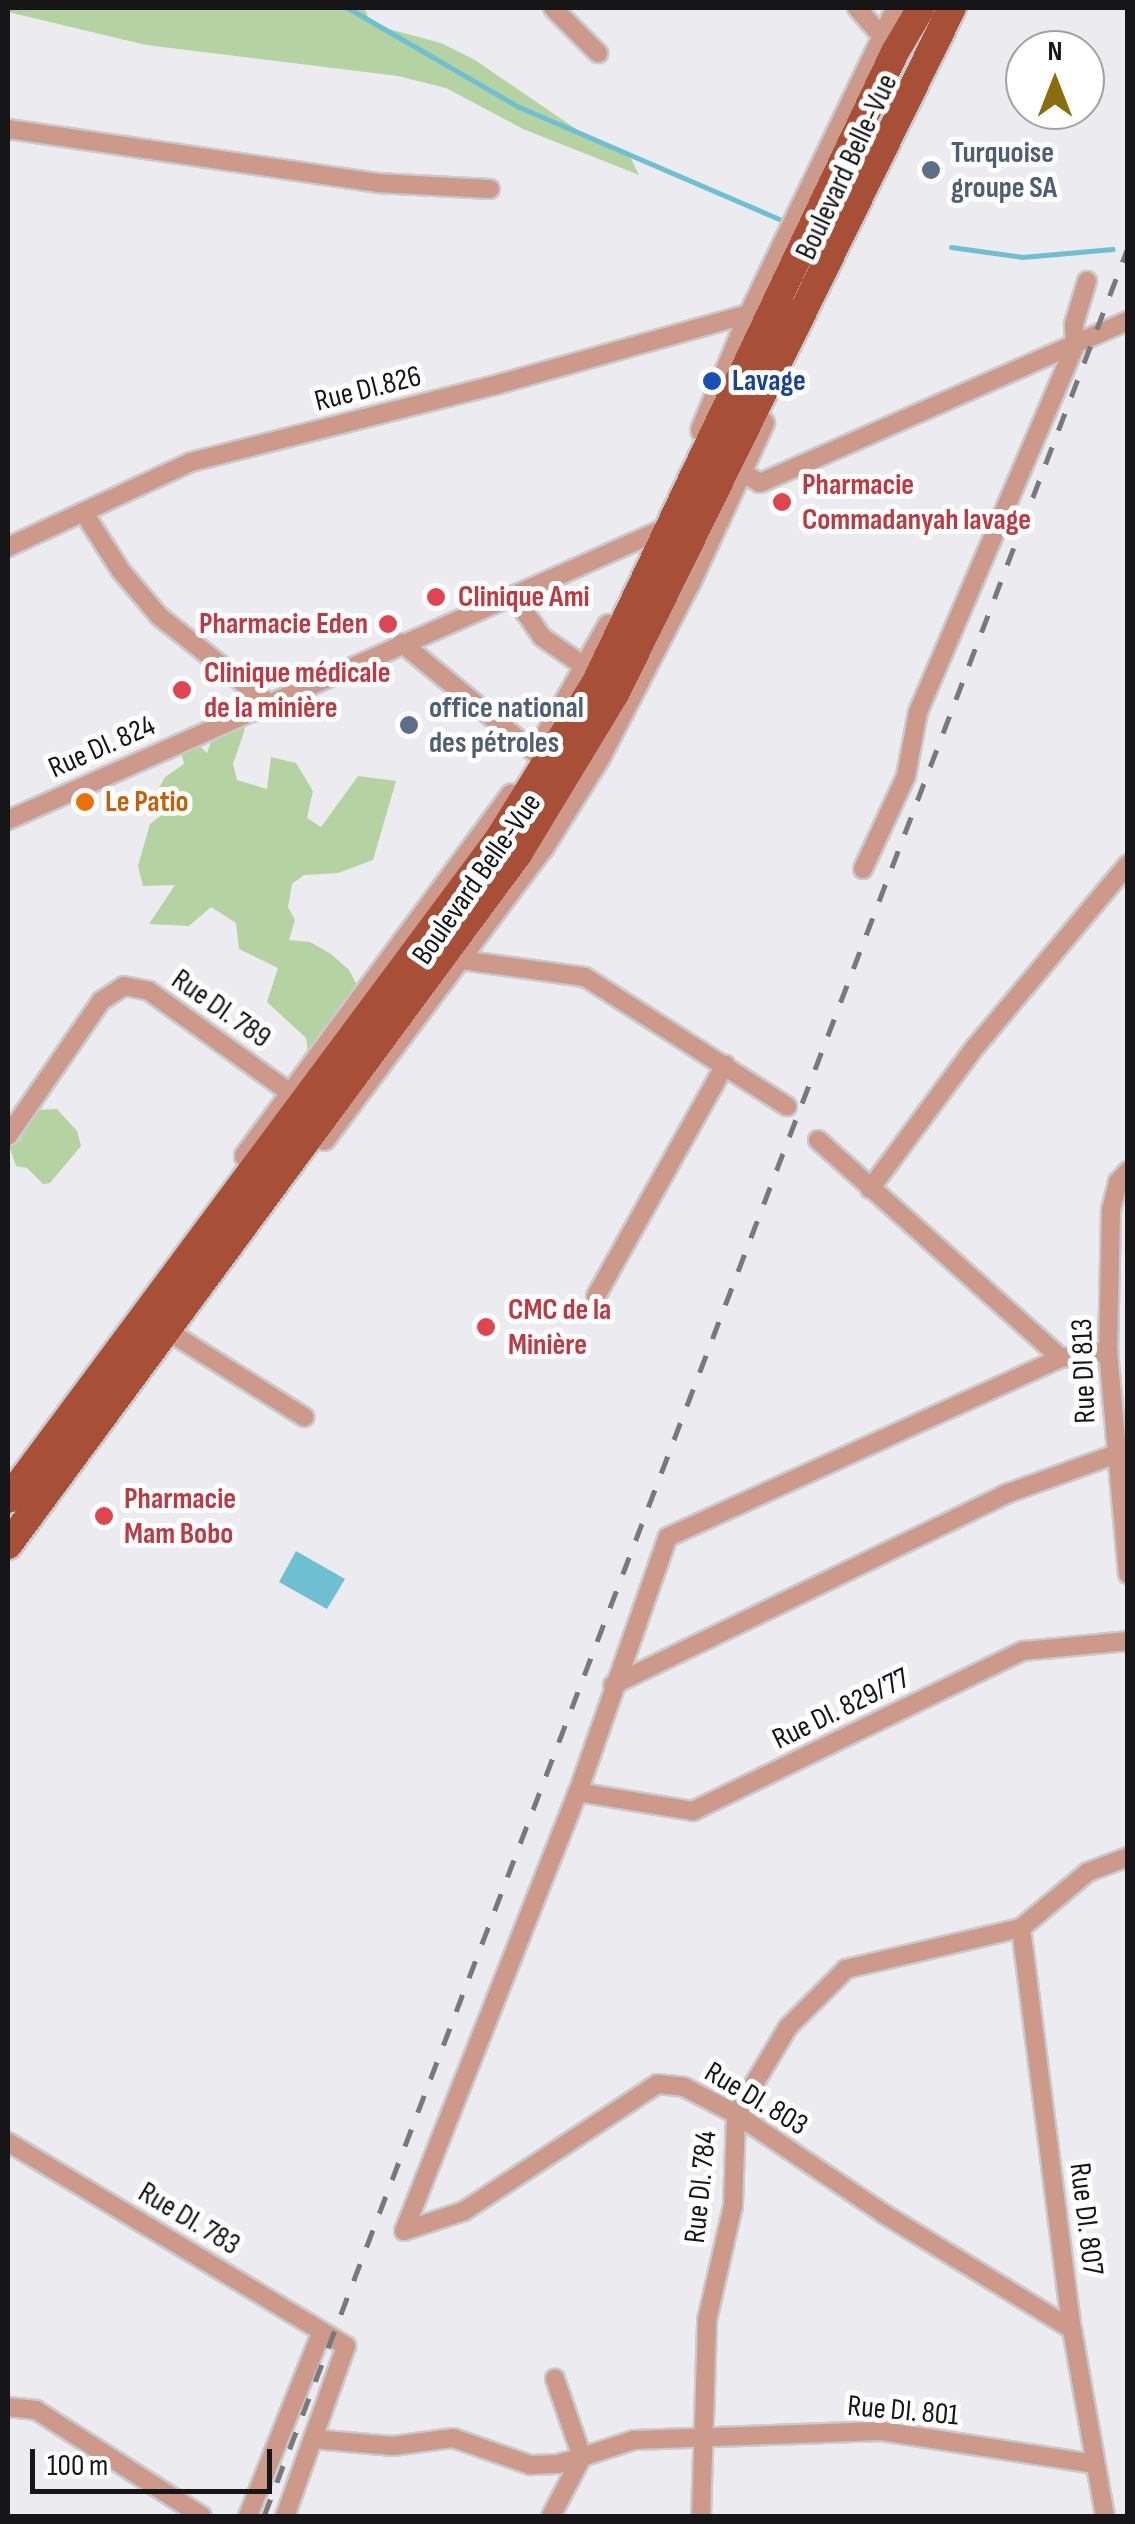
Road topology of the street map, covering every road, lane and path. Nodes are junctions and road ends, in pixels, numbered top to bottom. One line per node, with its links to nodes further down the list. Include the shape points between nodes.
1 (554, 8): 8 (street)
2 (858, 8): 7 (street)
3 (898, 8): 7 (street, Boulevard Belle-Vue)
4 (921, 8): 44 (main road, Boulevard Belle-Vue, via 586,698 498,840)
5 (952, 8): 46 (main road, Boulevard Belle-Vue, via 615,694 518,854)
6 (964, 8): 15 (street, Boulevard Belle-Vue, via 911,102)
7 (882, 36): 12 (street, Boulevard Belle-Vue)
8 (598, 53)
9 (8, 129): 10 (street, via 377,184)
10 (490, 188)
11 (1087, 281): 14 (street)
12 (751, 312): 16 (street, Rue DI.826, via 191,462); 17 (street, Boulevard Belle-Vue)
13 (1128, 322): 14 (street)
14 (1075, 344): 15 (street, via 760,483); 26 (street, via 918,712 906,776)
15 (740, 471): 27 (street, Boulevard Belle-Vue, via 599,757)
16 (84, 513): 18 (street, Rue DI.826); 22 (street, via 159,616)
17 (659, 531): 19 (street, Rue DI. 824); 21 (street, Boulevard Belle-Vue)
18 (8, 547)
19 (513, 595): 20 (street, Rue DI. 824); 21 (street, via 542,637)
20 (402, 644): 22 (street, Rue DI. 824); 23 (street)
21 (587, 668): 23 (street, Boulevard Belle-Vue)
22 (267, 702): 24 (street, Rue DI. 824)
23 (536, 754): 29 (street, Boulevard Belle-Vue, via 511,798)
24 (8, 820)
25 (1128, 864): 34 (street, via 976,1046)
26 (863, 869)
27 (461, 960): 28 (street, via 585,978); 38 (street, Boulevard Belle-Vue)
28 (726, 1065): 30 (street); 35 (street)
29 (292, 1094): 31 (street, Rue DI. 789, via 149,991 124,986 101,1001); 43 (street, Boulevard Belle-Vue)
30 (787, 1106)
31 (8, 1136)
32 (818, 1140): 34 (street)
33 (1128, 1171): 37 (street, Rue DI 813, via 1111,1211)
34 (870, 1189): 40 (street)
35 (596, 1296)
36 (1128, 1304): 37 (street)
37 (1109, 1312): 39 (street, Rue DI 813)
38 (174, 1335): 41 (street); 47 (street, Boulevard Belle-Vue)
39 (1108, 1352): 40 (street); 42 (street, Rue DI 813)
40 (1061, 1358): 50 (street, via 668,1537)
41 (304, 1416)
42 (1114, 1455): 45 (street, Rue DI 813); 50 (street, via 1006,1494)
43 (8, 1478)
44 (8, 1499)
45 (1125, 1529): 48 (street, Rue DI 813)
46 (8, 1545)
47 (8, 1556)
48 (1128, 1574)
49 (1128, 1642): 51 (street, Rue DI. 829/77, via 1023,1651 693,1811)
50 (613, 1685): 51 (street)
51 (578, 1792): 54 (street, Rue DI. 803, via 404,2231 464,2211 657,2084 684,2087)
52 (1128, 1857): 53 (street, Rue DI. 784, via 1088,1872)
53 (1021, 1928): 54 (street, Rue DI. 784, via 846,1968 788,2027); 56 (street, Rue DI. 807)
54 (736, 2114): 56 (street, Rue DI. 803); 60 (street, Rue DI. 784, via 733,2206 707,2320)
55 (8, 2142): 57 (street, Rue DI. 783)
56 (1072, 2329): 63 (street, Rue DI. 807)
57 (322, 2331): 61 (street, Rue DI. 783, via 343,2342 344,2358); 65 (street)
58 (555, 2379): 62 (street)
59 (8, 2406): 64 (street, via 36,2410)
60 (705, 2436): 62 (street, Rue DI. 801, via 634,2440); 63 (street, Rue DI. 801, via 881,2431); 68 (street, Rue DI. 784)
61 (313, 2439): 62 (street, Rue DI. 801, via 394,2446 454,2438 530,2465); 66 (street)
62 (582, 2457): 67 (street)
63 (1094, 2464): 69 (street, Rue DI. 807)
64 (202, 2516)
65 (248, 2516)
66 (285, 2516)
67 (551, 2516)
68 (701, 2516)
69 (1105, 2516)

